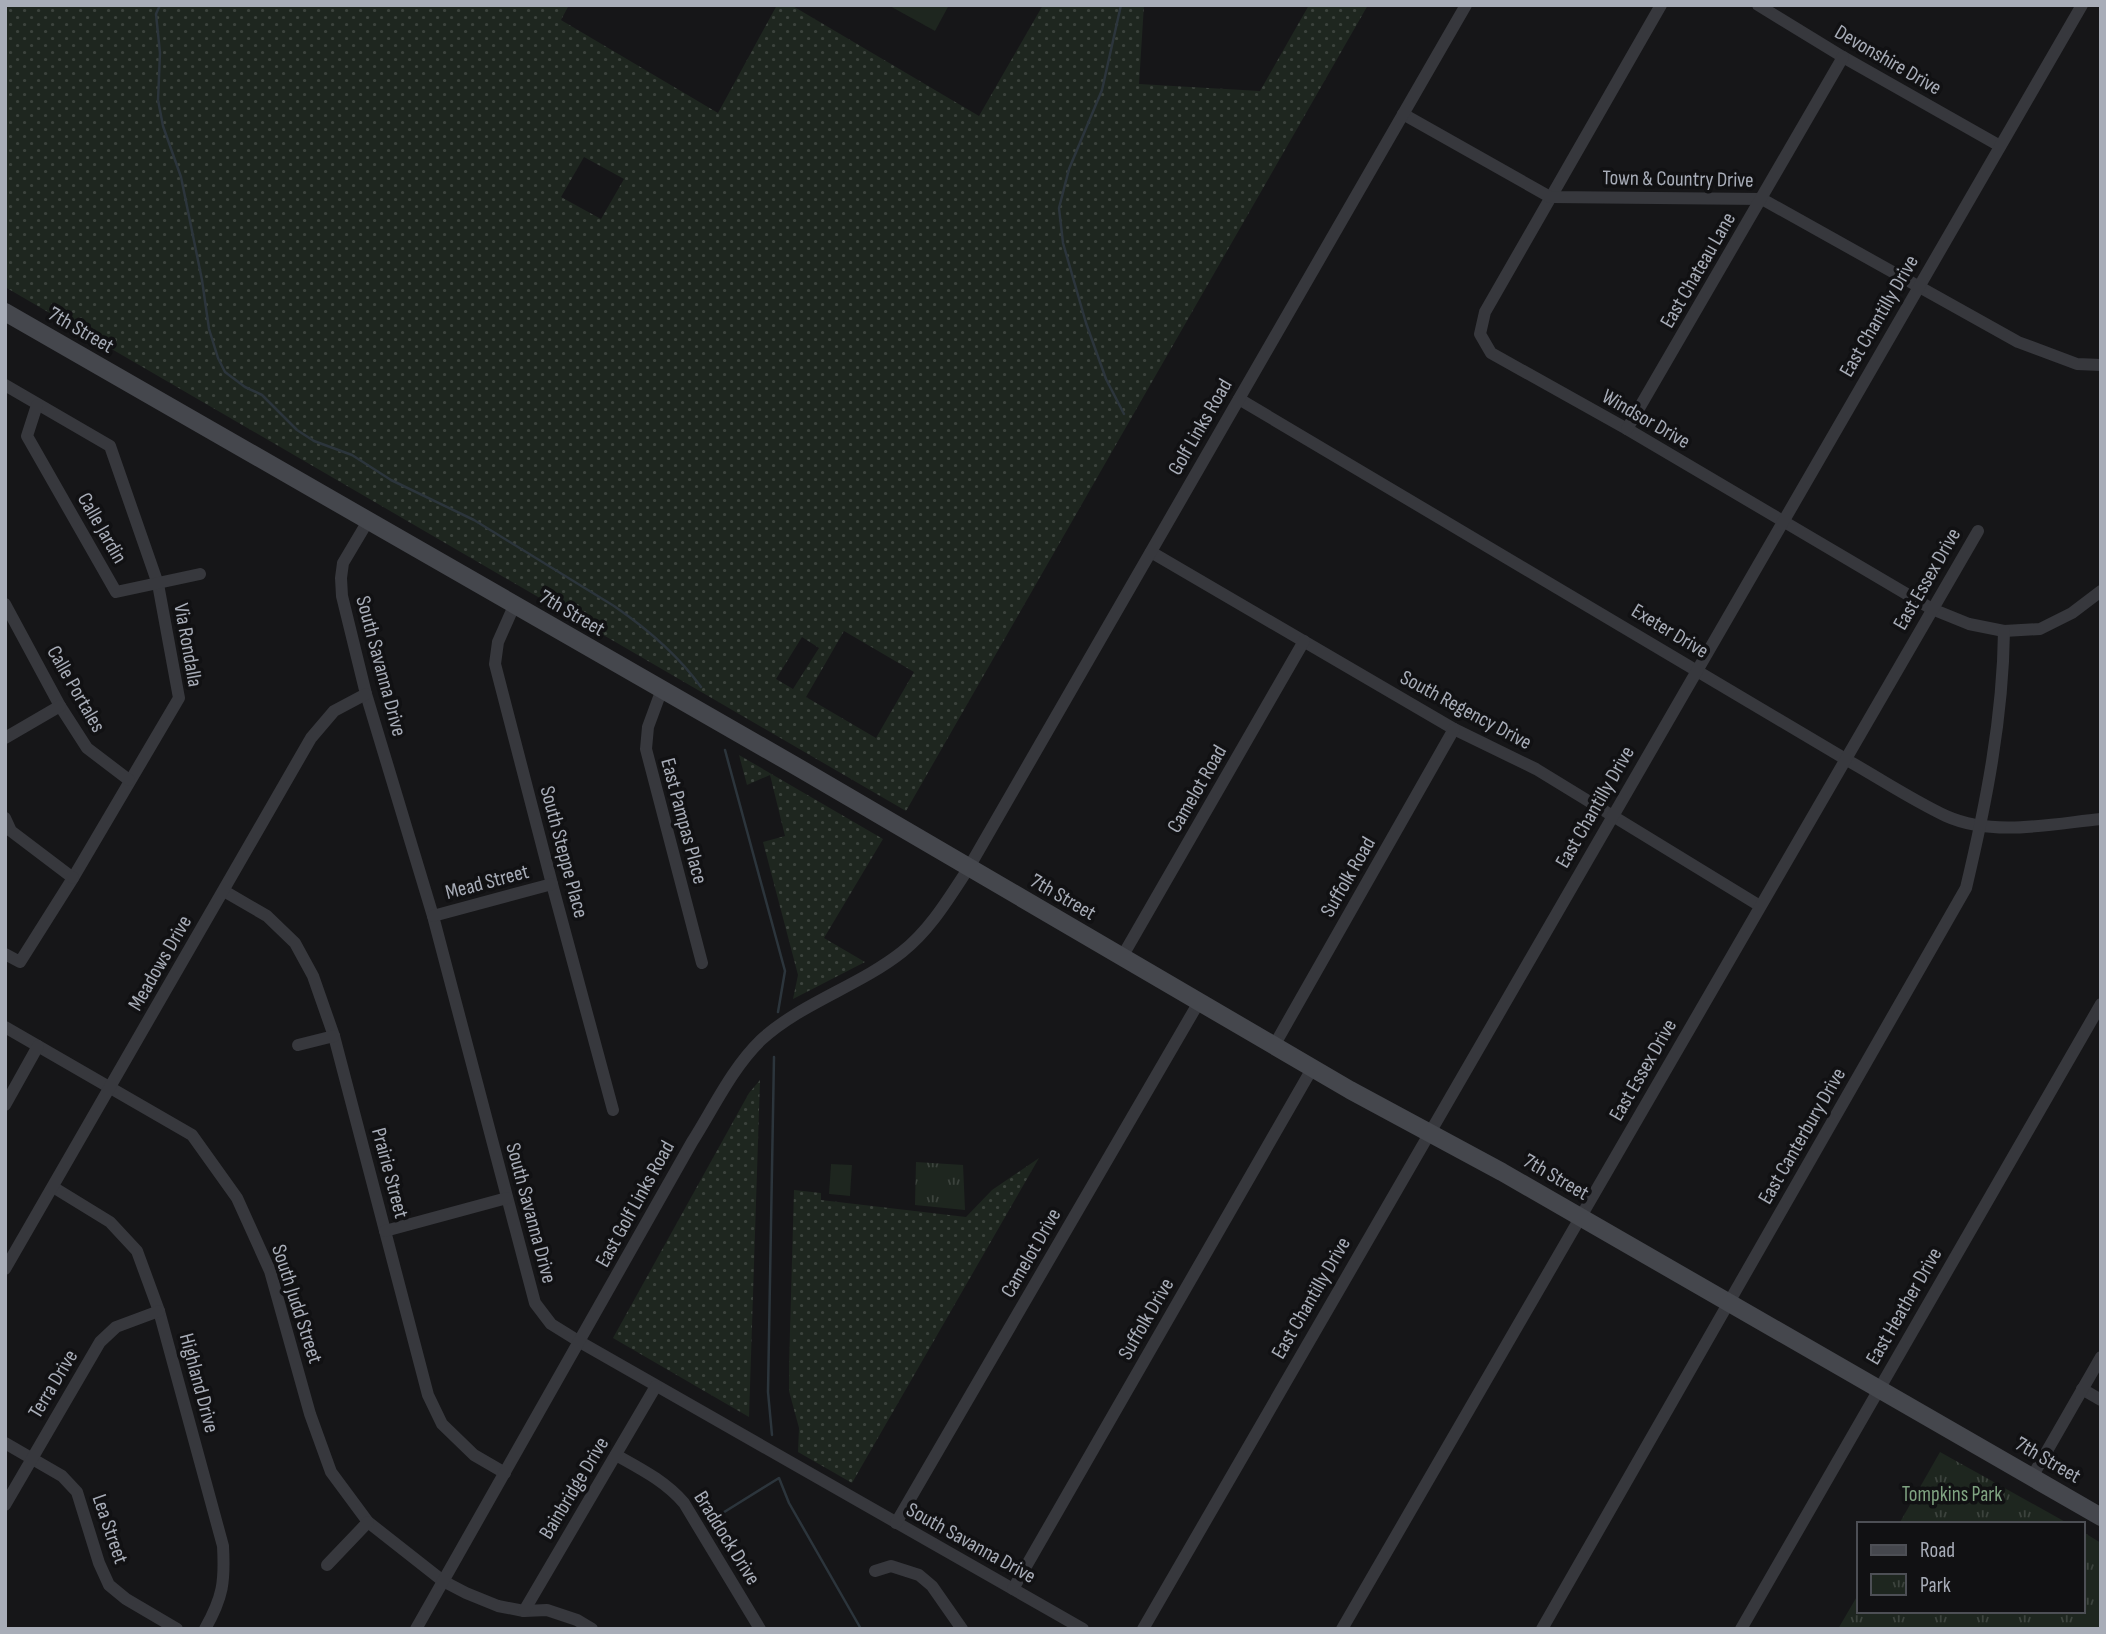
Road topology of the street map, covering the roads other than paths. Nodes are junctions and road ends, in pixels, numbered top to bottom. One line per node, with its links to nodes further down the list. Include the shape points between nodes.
1 (1466, 5): 6 (street, Golf Links Road)
2 (1661, 5): 8 (street)
3 (1758, 5): 5 (street, Devonshire Drive)
4 (2082, 5): 7 (street, East Chantilly Drive)
5 (1843, 57): 7 (street, Devonshire Drive); 9 (street, East Chateau Lane)
6 (1403, 114): 8 (street, Town & Country Drive); 14 (street, Golf Links Road)
7 (2000, 146): 10 (street, East Chantilly Drive)
8 (1549, 197): 9 (street, Town & Country Drive); 16 (street, Windsor Drive, via 1485,312 1480,334 1491,353)
9 (1762, 199): 10 (street, Town & Country Drive); 16 (street, East Chateau Lane)
10 (1918, 287): 12 (street, Town & Country Drive, via 2018,342 2077,364); 18 (street, East Chantilly Drive)
11 (5, 313): 17 (main road, 7th Street)
12 (2101, 366)
13 (5, 385): 15 (street, Via Rondalla)
14 (1239, 399): 20 (street, Golf Links Road); 29 (street, Exeter Drive)
15 (37, 405): 22 (street, Via Rondalla, via 110,446); 22 (street, Calle Jardin, via 27,436 116,592)
16 (1626, 429): 18 (street, Windsor Drive)
17 (368, 521): 25 (main road, 7th Street); 31 (street, South Savanna Drive, via 344,563 341,578)
18 (1783, 521): 26 (street, Windsor Drive); 29 (street, East Chantilly Drive)
19 (1978, 531): 26 (street, East Essex Drive)
20 (1150, 552): 28 (street, South Regency Drive); 41 (street, Golf Links Road)
21 (200, 575): 22 (street, Calle Jardin)
22 (158, 584): 36 (street, Via Rondalla, via 179,698)
23 (2101, 591): 27 (street, Windsor Drive, via 2040,629)
24 (5, 604): 32 (street, Calle Portales)
25 (514, 606): 30 (main road, 7th Street); 43 (street, South Steppe Place, via 498,642 495,664)
26 (1932, 609): 27 (street, Windsor Drive, via 1969,624); 35 (street, East Essex Drive)
27 (2004, 631): 40 (street, East Canterbury Drive, via 2003,683)
28 (1304, 641): 33 (street, South Regency Drive); 48 (street, Camelot Road)
29 (1696, 669): 35 (street, Exeter Drive); 37 (street, East Chantilly Drive)
30 (662, 689): 41 (main road, 7th Street); 49 (street, East Pampas Place, via 648,727 646,749)
31 (366, 694): 44 (street, Meadows Drive, via 334,710 310,738); 46 (street, South Savanna Drive)
32 (60, 706): 34 (street); 36 (street, Calle Portales, via 87,748)
33 (1454, 729): 37 (street, South Regency Drive, via 1536,769); 54 (street, Suffolk Road)
34 (5, 738)
35 (1846, 760): 40 (street, Exeter Drive, via 1947,817); 45 (street, East Essex Drive)
36 (129, 780): 42 (street, Via Rondalla)
37 (1613, 816): 45 (street, South Regency Drive); 61 (street, East Chantilly Drive)
38 (5, 818): 42 (street, via 11,831)
39 (2101, 819): 40 (street, Exeter Drive, via 2018,828)
40 (1981, 825): 67 (street, East Canterbury Drive, via 1966,888)
41 (968, 869): 48 (main road, 7th Street); 69 (street, East Golf Links Road, via 935,918 902,952 790,1018 760,1041 692,1142)
42 (72, 878): 47 (street, Via Rondalla, via 20,962)
43 (552, 884): 46 (street, Mead Street); 60 (street, South Steppe Place)
44 (224, 891): 53 (street, Prairie Street, via 267,916 295,943 313,976); 58 (street, Meadows Drive)
45 (1760, 906): 64 (street, East Essex Drive)
46 (433, 916): 63 (street, South Savanna Drive)
47 (5, 954)
48 (1122, 957): 50 (main road, 7th Street)
49 (702, 963)
50 (1199, 1002): 54 (main road, 7th Street); 83 (street, Camelot Drive)
51 (2101, 1004): 72 (street, East Heather Drive)
52 (5, 1027): 56 (street, South Judd Street)
53 (334, 1037): 55 (street); 65 (street, Prairie Street)
54 (1275, 1044): 57 (main road, 7th Street)
55 (298, 1045)
56 (38, 1046): 58 (street, South Judd Street); 59 (street)
57 (1313, 1067): 61 (main road, 7th Street); 87 (street, Suffolk Drive)
58 (110, 1087): 62 (street, Meadows Drive); 82 (street, South Judd Street, via 192,1135 237,1198 270,1271 331,1472)
59 (5, 1105)
60 (614, 1110)
61 (1428, 1134): 64 (main road, 7th Street); 96 (street, East Chantilly Drive)
62 (52, 1187): 66 (street, Meadows Drive); 68 (street, Highland Drive, via 110,1222 137,1251)
63 (507, 1198): 65 (street); 69 (street, South Savanna Drive, via 535,1303 551,1324)
64 (1580, 1217): 67 (main road, 7th Street); 97 (street, East Essex Drive)
65 (385, 1231): 78 (street, Prairie Street, via 437,1414 474,1455)
66 (5, 1269)
67 (1728, 1302): 72 (main road, 7th Street); 98 (street, East Canterbury Drive)
68 (159, 1311): 77 (street, Terra Drive, via 116,1328 100,1342); 90 (street, Highland Drive, via 223,1546 219,1604)
69 (580, 1342): 71 (street, South Savanna Drive); 78 (street, East Golf Links Road)
70 (2101, 1357): 73 (street)
71 (656, 1386): 76 (street, Bainbridge Drive); 83 (street, South Savanna Drive)
72 (1878, 1389): 79 (main road, 7th Street); 99 (street, East Heather Drive)
73 (2082, 1389): 74 (street); 79 (street)
74 (2101, 1399)
75 (5, 1443): 77 (street, Lea Street)
76 (616, 1455): 88 (street, Bainbridge Drive); 93 (street, Braddock Drive, via 673,1490)
77 (31, 1458): 80 (street, Terra Drive); 89 (street, Lea Street, via 62,1476 77,1492 109,1584)
78 (505, 1472): 86 (street, East Golf Links Road)
79 (2032, 1477): 81 (main road, 7th Street)
80 (5, 1505)
81 (2101, 1517)
82 (368, 1522): 84 (street); 86 (street, South Judd Street)
83 (896, 1523): 87 (street, South Savanna Drive)
84 (327, 1565)
85 (875, 1570): 94 (street, via 891,1566 919,1575)
86 (443, 1581): 88 (street, South Judd Street, via 498,1606); 91 (street, East Golf Links Road)
87 (1013, 1589): 95 (street, South Savanna Drive)
88 (524, 1611): 92 (street, South Judd Street, via 547,1610)
89 (177, 1629)
90 (205, 1629)
91 (416, 1629)
92 (592, 1629)
93 (760, 1629)
94 (962, 1629)
95 (1083, 1629)
96 (1143, 1629)
97 (1342, 1629)
98 (1542, 1629)
99 (1741, 1629)

